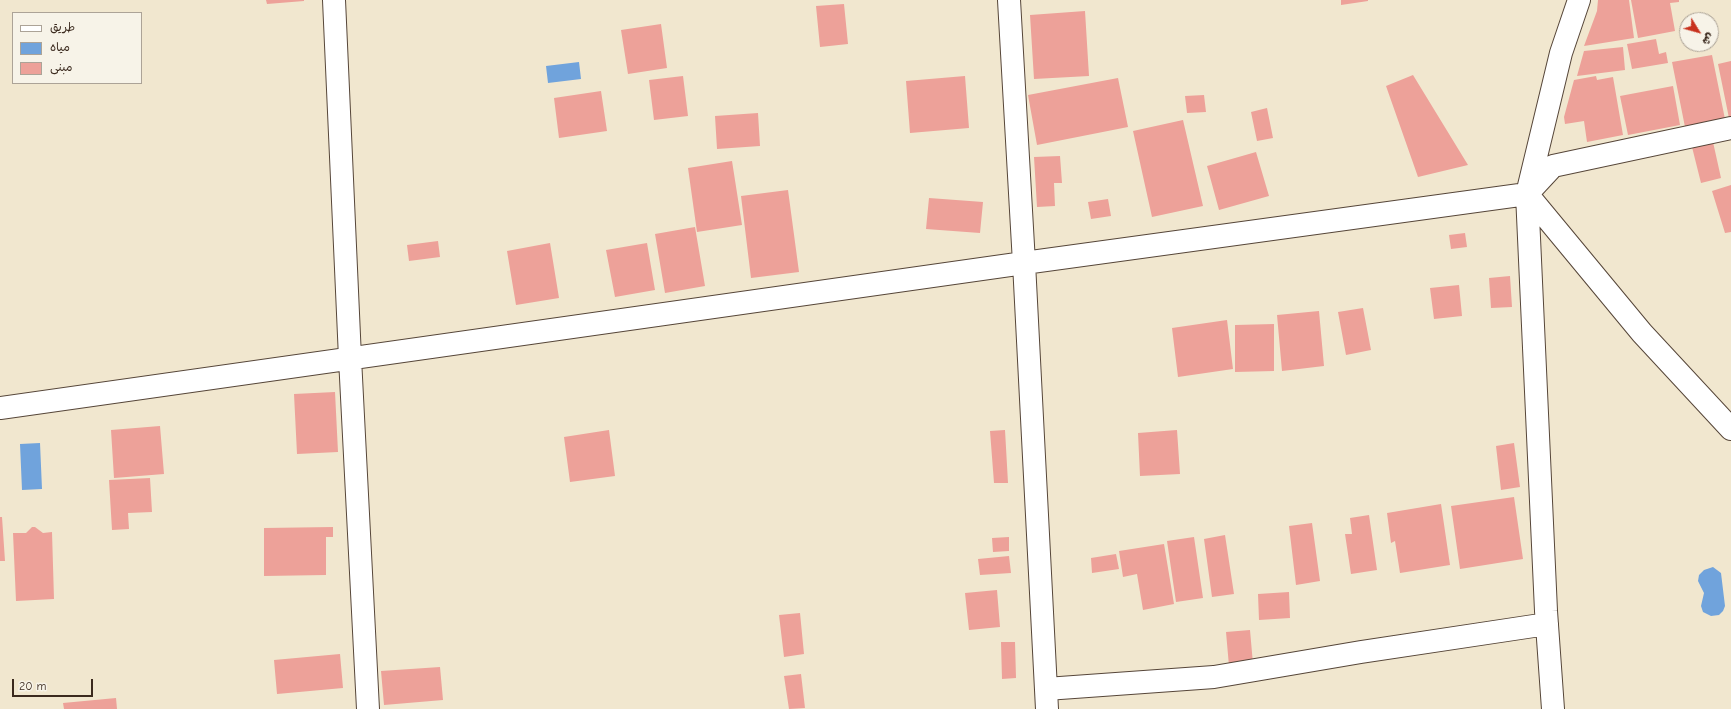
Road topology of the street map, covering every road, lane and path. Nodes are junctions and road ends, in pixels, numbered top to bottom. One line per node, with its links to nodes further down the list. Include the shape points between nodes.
1 (334, 0): 7 (street)
2 (1009, 0): 6 (street)
3 (1579, 0): 5 (street, via 1561,52)
4 (1731, 128): 5 (street, via 1553,166)
5 (1527, 194): 6 (street); 9 (street, via 1642,333); 10 (street)
6 (1024, 263): 7 (street); 11 (street)
7 (350, 358): 8 (street); 12 (street)
8 (0, 408)
9 (1731, 429)
10 (1547, 624): 11 (street, via 1214,677); 13 (street)
11 (1046, 699)
12 (368, 709)
13 (1553, 709)

